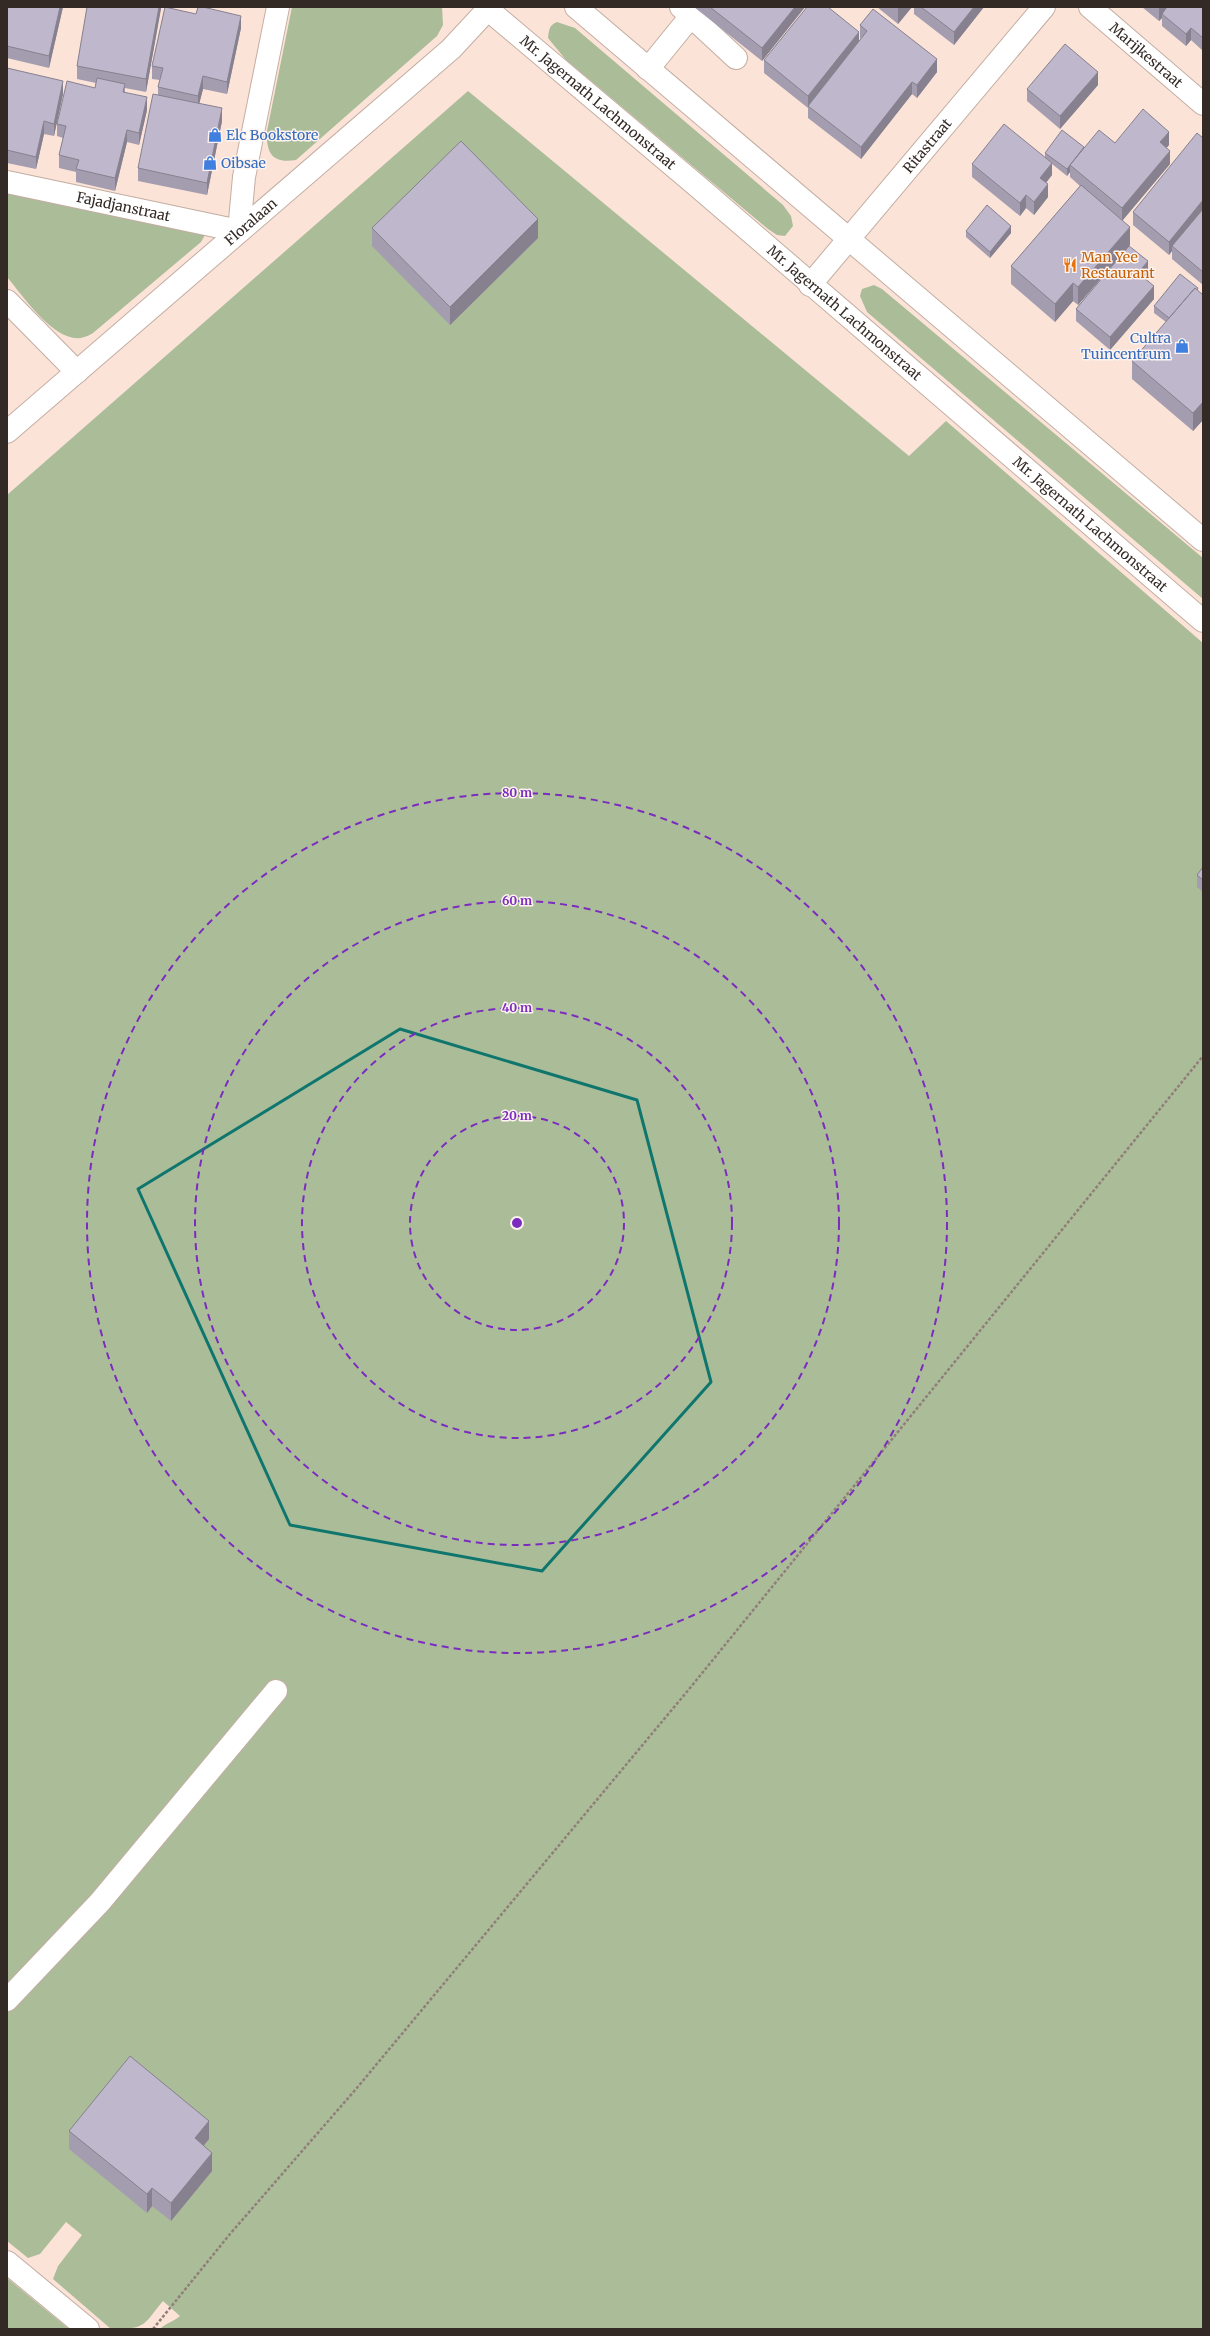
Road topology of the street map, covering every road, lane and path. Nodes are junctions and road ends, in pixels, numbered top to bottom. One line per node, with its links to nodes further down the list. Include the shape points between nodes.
1 (278, 7): 11 (street, via 244,177)
2 (576, 7): 8 (street)
3 (1044, 7): 12 (street, Ritastraat)
4 (1090, 7): 9 (street, Marijkestraat)
5 (487, 8): 11 (street, Floralaan, via 451,49); 13 (street, Mr. Jagernath Lachmonstraat)
6 (686, 11): 7 (street); 8 (street)
7 (736, 58)
8 (648, 69): 12 (street)
9 (1203, 104)
10 (7, 182): 11 (street, Fajadjanstraat)
11 (239, 231): 15 (street, Floralaan)
12 (849, 239): 13 (street, Ritastraat); 17 (street)
13 (810, 285): 18 (street, Mr. Jagernath Lachmonstraat)
14 (7, 301): 15 (street)
15 (77, 372): 16 (street, Floralaan)
16 (7, 432)
17 (1203, 540)
18 (1203, 621)
19 (1203, 1056): 24 (path, via 690,1688)
20 (276, 1692): 21 (street, via 100,1902)
21 (7, 2000)
22 (7, 2262): 23 (street)
23 (88, 2329)
24 (153, 2329)

